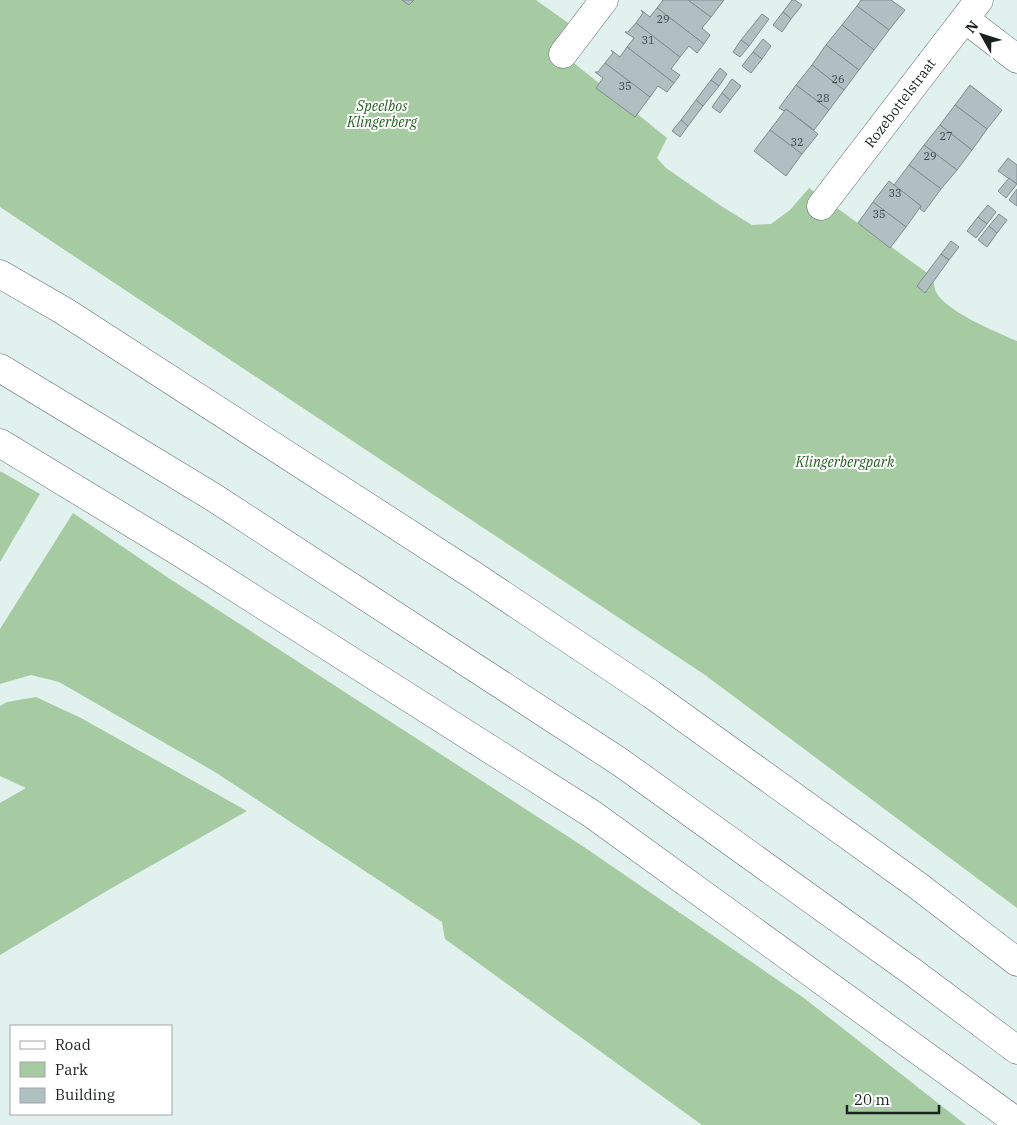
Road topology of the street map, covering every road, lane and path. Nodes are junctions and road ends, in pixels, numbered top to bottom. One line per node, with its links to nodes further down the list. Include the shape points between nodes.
1 (604, 0): 3 (main road)
2 (972, 9): 4 (main road); 5 (main road, Rozebottelstraat)
3 (563, 54)
4 (1017, 58)
5 (820, 206)
6 (0, 259): 8 (main road)
7 (0, 274): 8 (main road)
8 (64, 311): 11 (main road, via 651,694 909,879)
9 (0, 368): 12 (main road, via 213,497 620,762)
10 (0, 443): 13 (main road, via 181,553 592,814)
11 (1017, 962)
12 (1017, 1050)
13 (1017, 1122)

